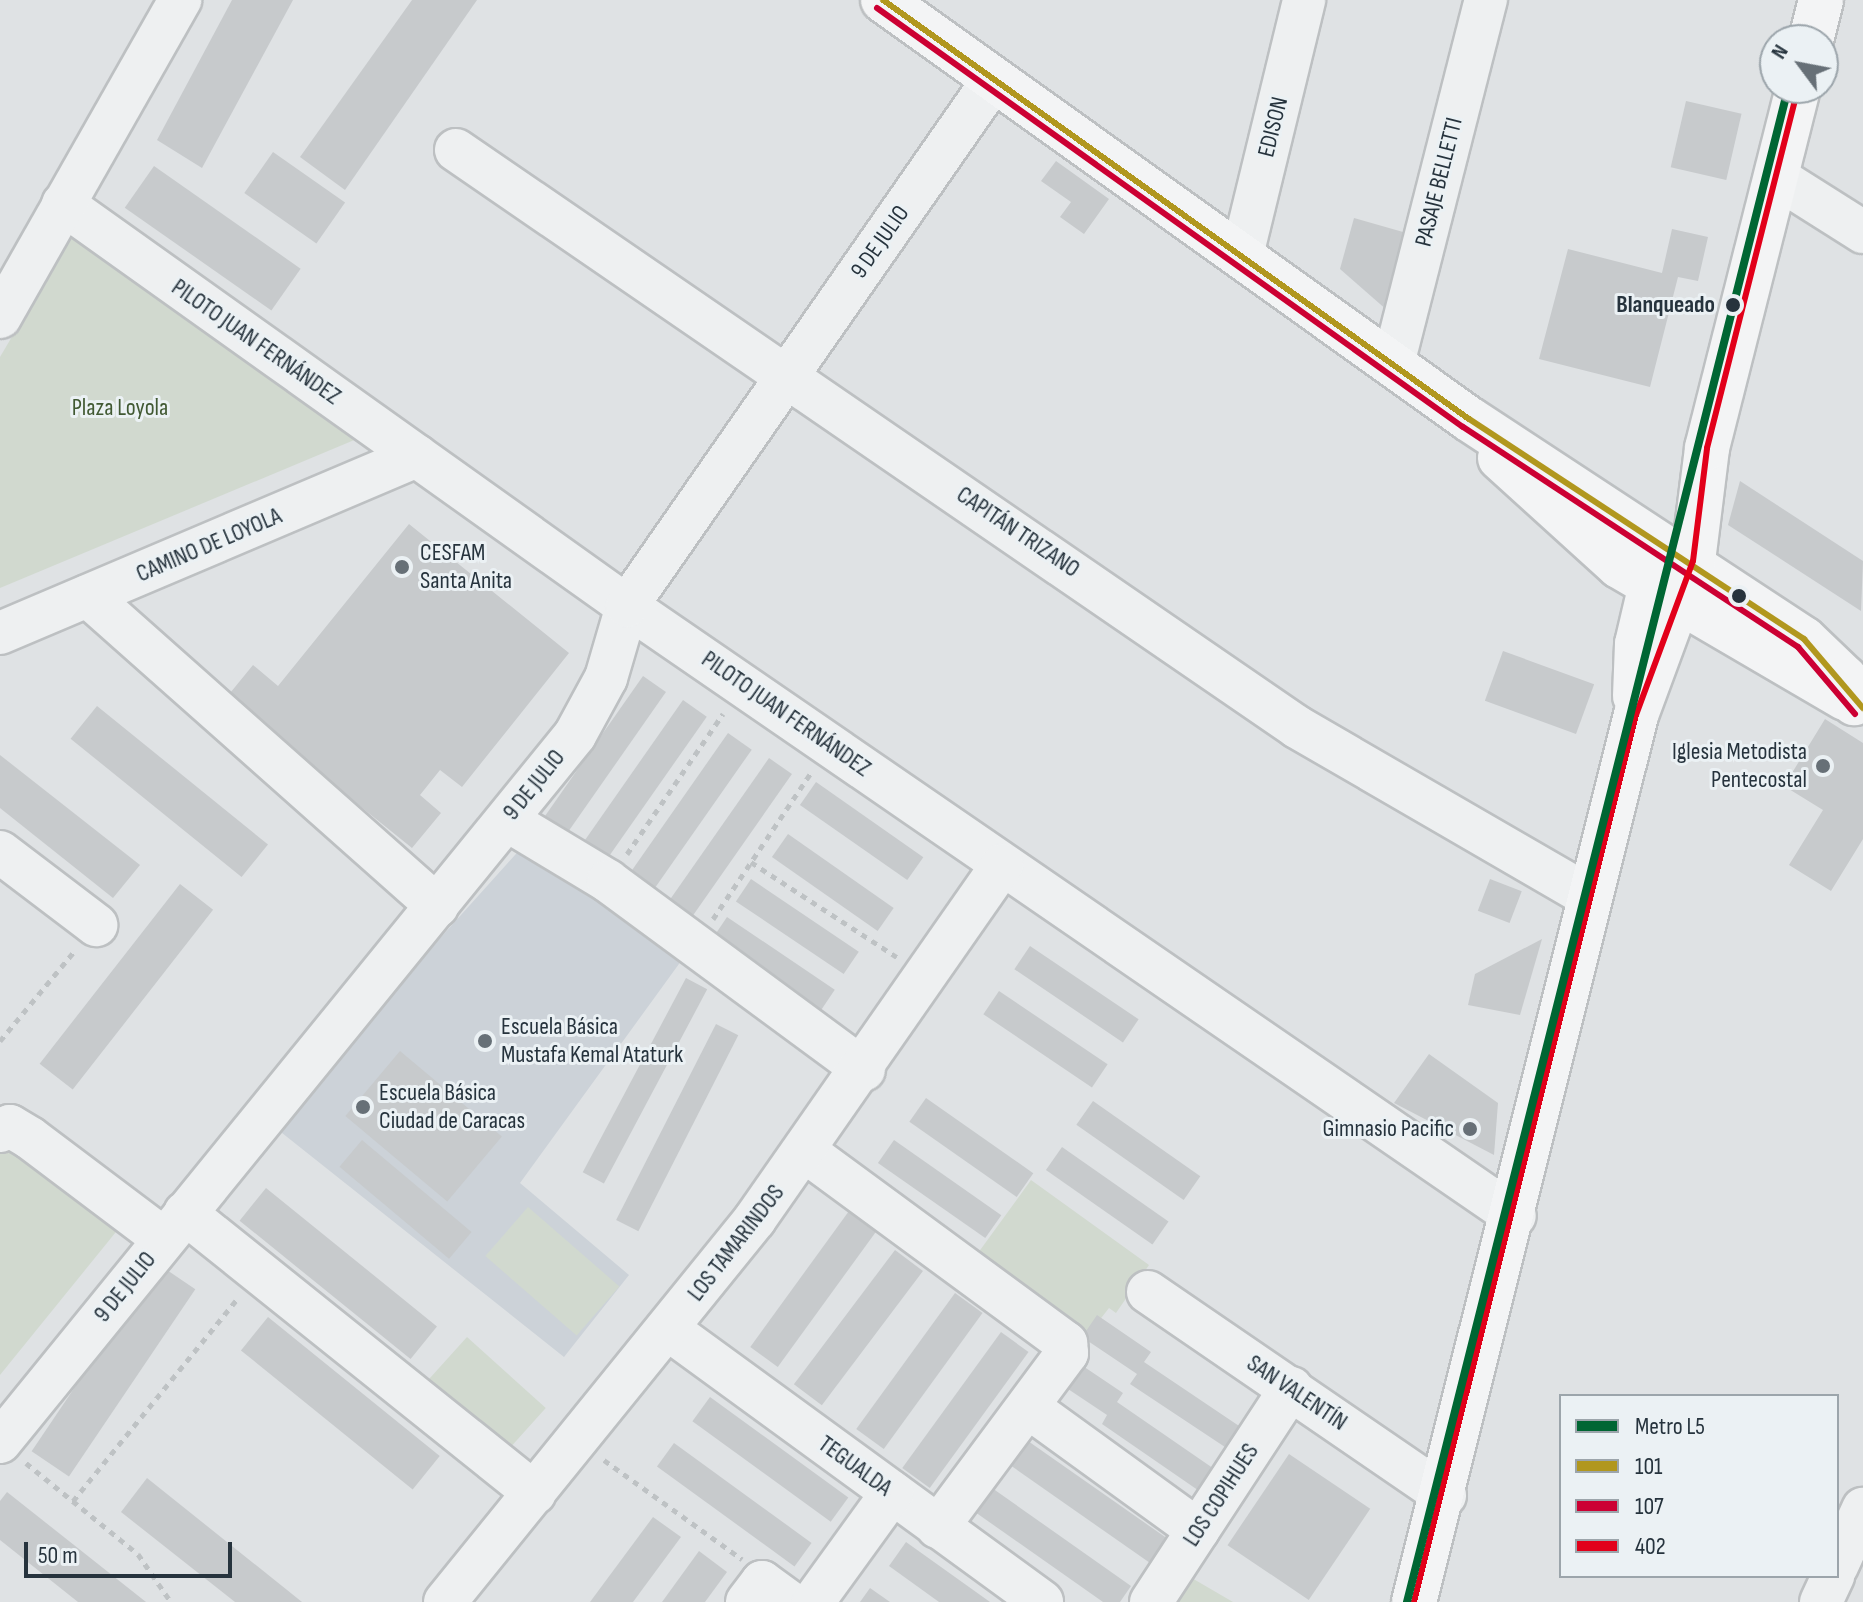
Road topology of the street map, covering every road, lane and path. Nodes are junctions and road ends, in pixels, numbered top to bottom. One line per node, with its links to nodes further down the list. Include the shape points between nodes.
1 (180, 0): 11 (street)
2 (883, 0): 7 (main road)
3 (1304, 0): 13 (street, EDISON)
4 (1486, 0): 15 (street, PASAJE BELLETTI)
5 (1821, 0): 6 (main road)
6 (1815, 24)
7 (994, 79): 13 (main road); 16 (street, 9 DE JULIO)
8 (1794, 104): 10 (main road)
9 (456, 150): 16 (street, CAPITÁN TRIZANO)
10 (1776, 177): 12 (street); 19 (main road)
11 (63, 204): 14 (street); 18 (street, PILOTO JUAN FERNÁNDEZ)
12 (1863, 232)
13 (1242, 255): 15 (main road)
14 (2, 311)
15 (1393, 364): 17 (main road)
16 (788, 376): 22 (street, 9 DE JULIO); 32 (street, CAPITÁN TRIZANO, via 1334,751)
17 (1469, 419): 19 (main road); 20 (main road, via 1564,523)
18 (417, 456): 21 (street, CAMINO DE LOYOLA); 22 (street, PILOTO JUAN FERNÁNDEZ)
19 (1678, 551): 20 (main road); 25 (main road, via 1819,651)
20 (1666, 595): 25 (main road); 32 (main road)
21 (88, 596): 23 (street, CAMINO DE LOYOLA); 33 (street)
22 (627, 606): 24 (street, PILOTO JUAN FERNÁNDEZ); 27 (street, 9 DE JULIO, via 589,712)
23 (0, 633)
24 (744, 684): 26 (street, PILOTO JUAN FERNÁNDEZ); 31 (path)
25 (1860, 700)
26 (830, 744): 29 (path); 30 (street, PILOTO JUAN FERNÁNDEZ)
27 (507, 820): 31 (street); 33 (street, 9 DE JULIO)
28 (0, 852): 34 (street)
29 (751, 862): 35 (path); 36 (path)
30 (1002, 865): 36 (street, LOS TAMARINDOS); 41 (street, PILOTO JUAN FERNÁNDEZ)
31 (608, 881): 35 (street)
32 (1590, 897): 41 (main road)
33 (437, 906): 42 (street, 9 DE JULIO)
34 (96, 925): 37 (path)
35 (693, 951): 38 (street)
36 (927, 977): 38 (street, LOS TAMARINDOS)
37 (0, 1041)
38 (864, 1070): 40 (street, LOS TAMARINDOS)
39 (0, 1131): 42 (street, via 10,1126)
40 (806, 1152): 45 (street, LOS TAMARINDOS); 47 (street, via 1066,1343 1067,1353)
41 (1515, 1216): 52 (main road)
42 (174, 1226): 43 (street); 49 (street, 9 DE JULIO)
43 (261, 1269): 50 (street); 53 (path)
44 (1148, 1292): 46 (street, SAN VALENTÍN)
45 (668, 1329): 48 (street, LOS TAMARINDOS); 51 (street, TEGUALDA)
46 (1291, 1388): 52 (street, SAN VALENTÍN); 56 (street, LOS COPIHUES)
47 (1028, 1407): 55 (street); 56 (street)
48 (578, 1441): 50 (street, LOS TAMARINDOS); 59 (path, via 761,1572)
49 (0, 1442): 53 (path)
50 (535, 1493): 61 (street, LOS TAMARINDOS)
51 (892, 1493): 55 (street, TEGUALDA); 62 (street)
52 (1445, 1495): 65 (main road)
53 (73, 1501): 60 (path, via 138,1554)
54 (1863, 1509): 57 (street)
55 (938, 1527): 63 (street, TEGUALDA)
56 (1198, 1530): 64 (street, LOS COPIHUES)
57 (1839, 1562)
58 (1832, 1578): 66 (street)
59 (767, 1595)
60 (171, 1602)
61 (445, 1602)
62 (813, 1602)
63 (1042, 1602)
64 (1151, 1602)
65 (1414, 1602)
66 (1821, 1602)

